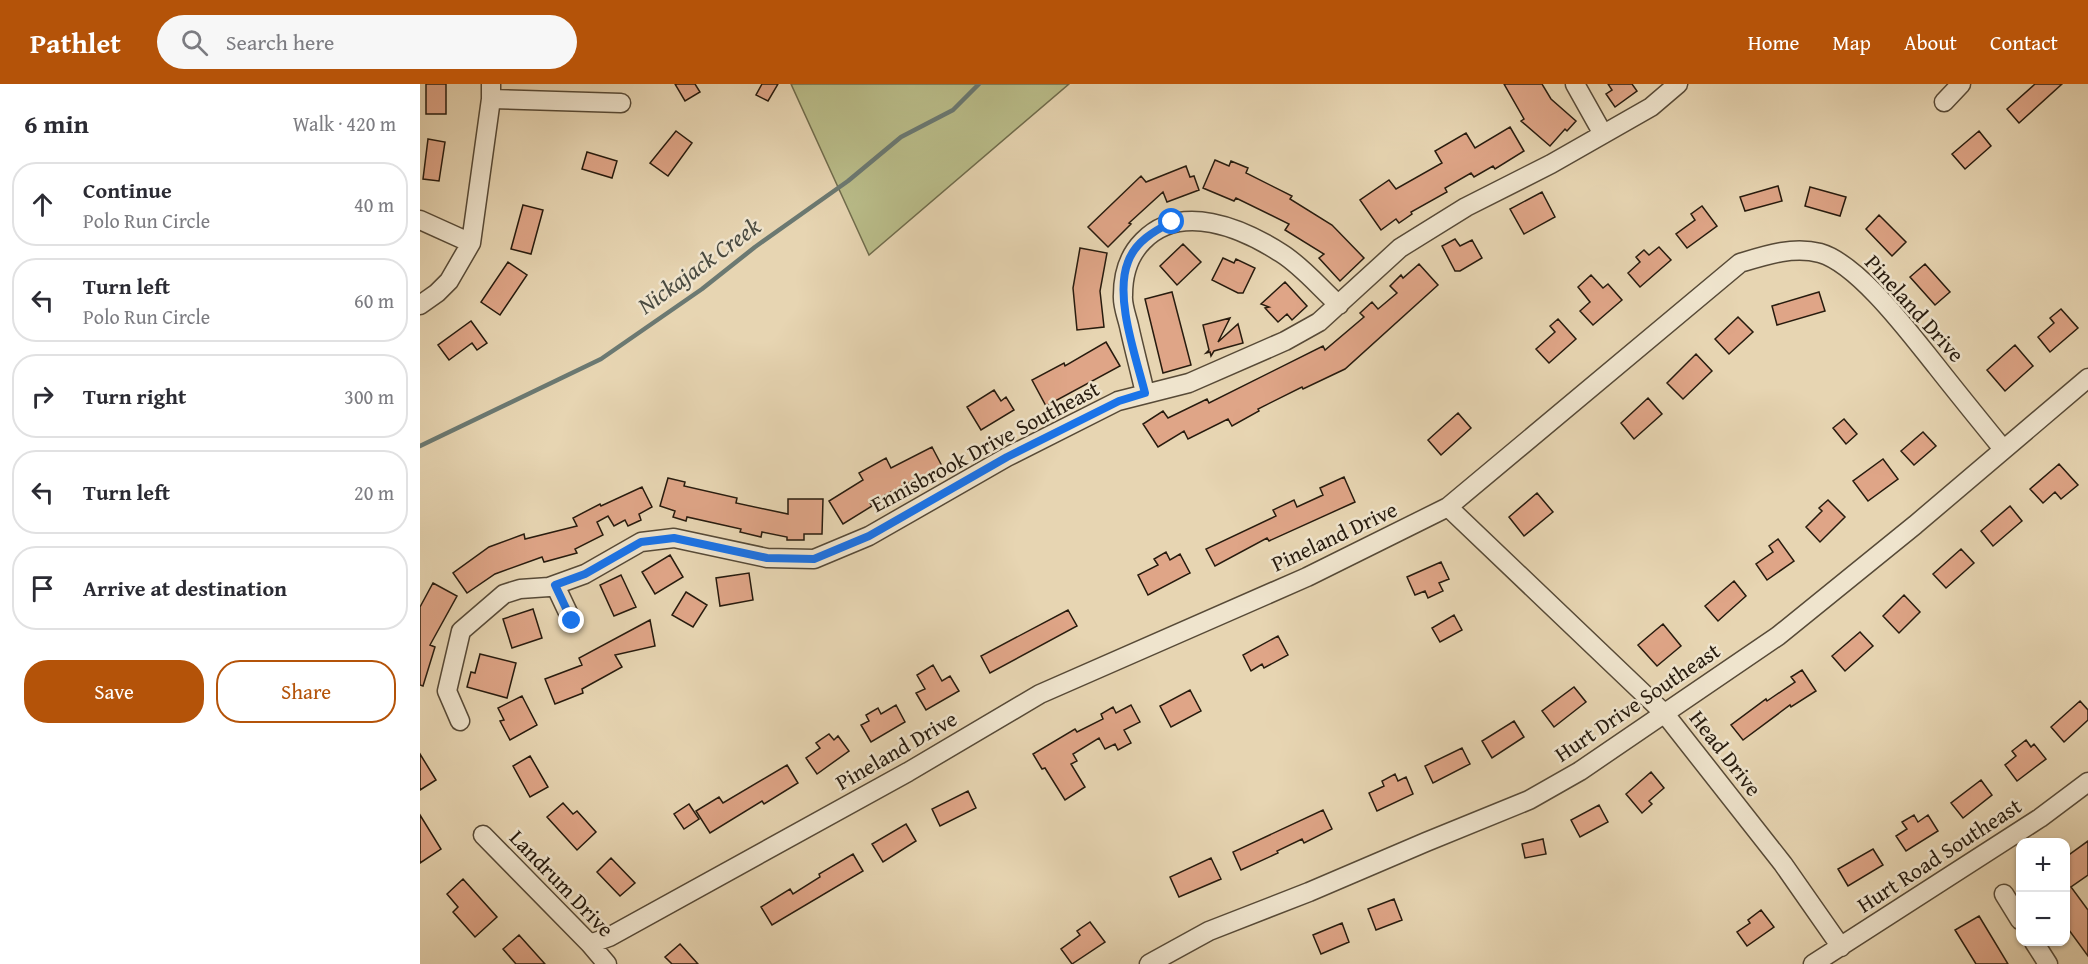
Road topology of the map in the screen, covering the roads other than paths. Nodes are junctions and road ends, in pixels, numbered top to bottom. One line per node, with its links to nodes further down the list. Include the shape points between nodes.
1 (1575, 84): 7 (street)
2 (1678, 84): 7 (street, Ennisbrook Drive Southeast, via 1650,107)
3 (1960, 84): 5 (street)
4 (491, 91): 6 (street); 9 (street)
5 (1944, 102)
6 (621, 104)
7 (1603, 134): 11 (street, Ennisbrook Drive Southeast, via 1466,207 1400,248)
8 (420, 220): 9 (street)
9 (471, 243): 10 (street, via 448,281)
10 (420, 305)
11 (1339, 305): 13 (street, Ennisbrook Drive Southeast, via 1319,322 1285,341 1189,383); 13 (street, via 1283,254 1256,238 1222,225 1172,222 1152,232 1140,244 1128,261 1125,275 1122,297)
12 (2088, 378): 14 (street, Hurt Drive Southeast)
13 (1145, 393): 16 (street, Ennisbrook Drive Southeast, via 1119,401 1037,441 869,536 814,559 767,558 674,538 641,542 585,574)
14 (2003, 449): 15 (street, Pineland Drive, via 1893,312 1846,266 1822,254 1797,249 1740,263); 18 (street, Hurt Drive Southeast, via 1778,636)
15 (1448, 507): 18 (street, Head Drive); 24 (street, Pineland Drive, via 1307,577 1040,694 908,772)
16 (555, 585): 17 (street); 19 (street, Ennisbrook Drive Southeast, via 504,594 461,631 447,691)
17 (572, 621)
18 (1665, 714): 25 (street, Head Drive, via 1783,864); 28 (street, Hurt Drive Southeast, via 1529,800 1209,931)
19 (460, 721)
20 (2088, 782): 25 (street, Hurt Road Southeast, via 2040,818)
21 (483, 835): 24 (street, Landrum Drive)
22 (2004, 894): 23 (street)
23 (2016, 914)
24 (590, 944): 27 (street, Landrum Drive)
25 (1841, 946): 29 (street, Hurt Road Southeast)
26 (2037, 946): 30 (street)
27 (607, 964)
28 (1149, 964)
29 (1813, 964)
30 (2048, 964)

